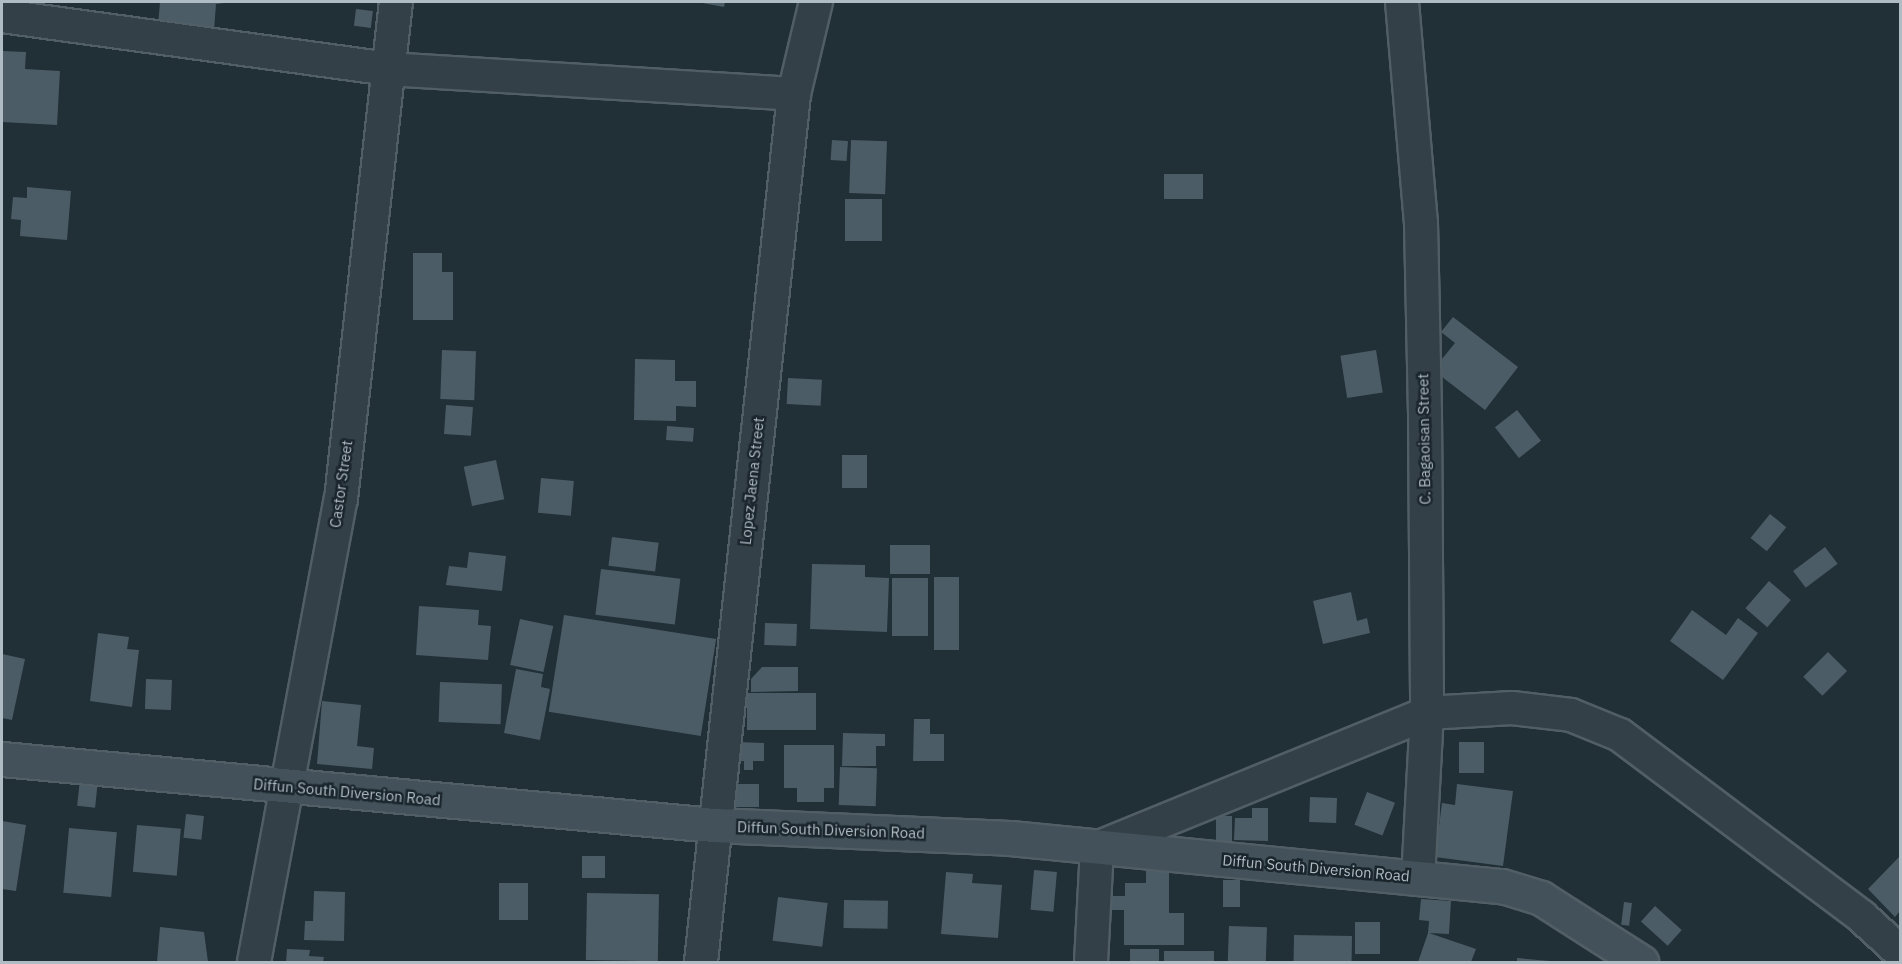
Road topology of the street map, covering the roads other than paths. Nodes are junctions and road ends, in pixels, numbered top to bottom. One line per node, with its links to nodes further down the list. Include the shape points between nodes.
1 (396, 2): 5 (street, Castor Street)
2 (816, 2): 6 (street, Lopez Jaena Street)
3 (1402, 2): 7 (street, C. Bagaoisan Street, via 1421,223)
4 (2, 16): 5 (street)
5 (387, 69): 6 (street); 9 (street, Castor Street, via 341,499)
6 (794, 94): 10 (street, Lopez Jaena Street)
7 (1426, 713): 11 (street); 12 (street, C. Bagaoisan Street); 13 (street, via 1512,708 1571,715 1620,735 1862,917)
8 (2, 759): 9 (street, Diffun South Diversion Road)
9 (283, 787): 10 (street, Diffun South Diversion Road); 14 (street, Castor Street)
10 (714, 825): 11 (street, Diffun South Diversion Road, via 1010,838); 15 (street, Lopez Jaena Street)
11 (1097, 848): 12 (street, Diffun South Diversion Road); 16 (street)
12 (1418, 877): 17 (street, Diffun South Diversion Road, via 1502,886 1541,898)
13 (1900, 952)
14 (254, 963)
15 (701, 963)
16 (1091, 963)
17 (1641, 963)

